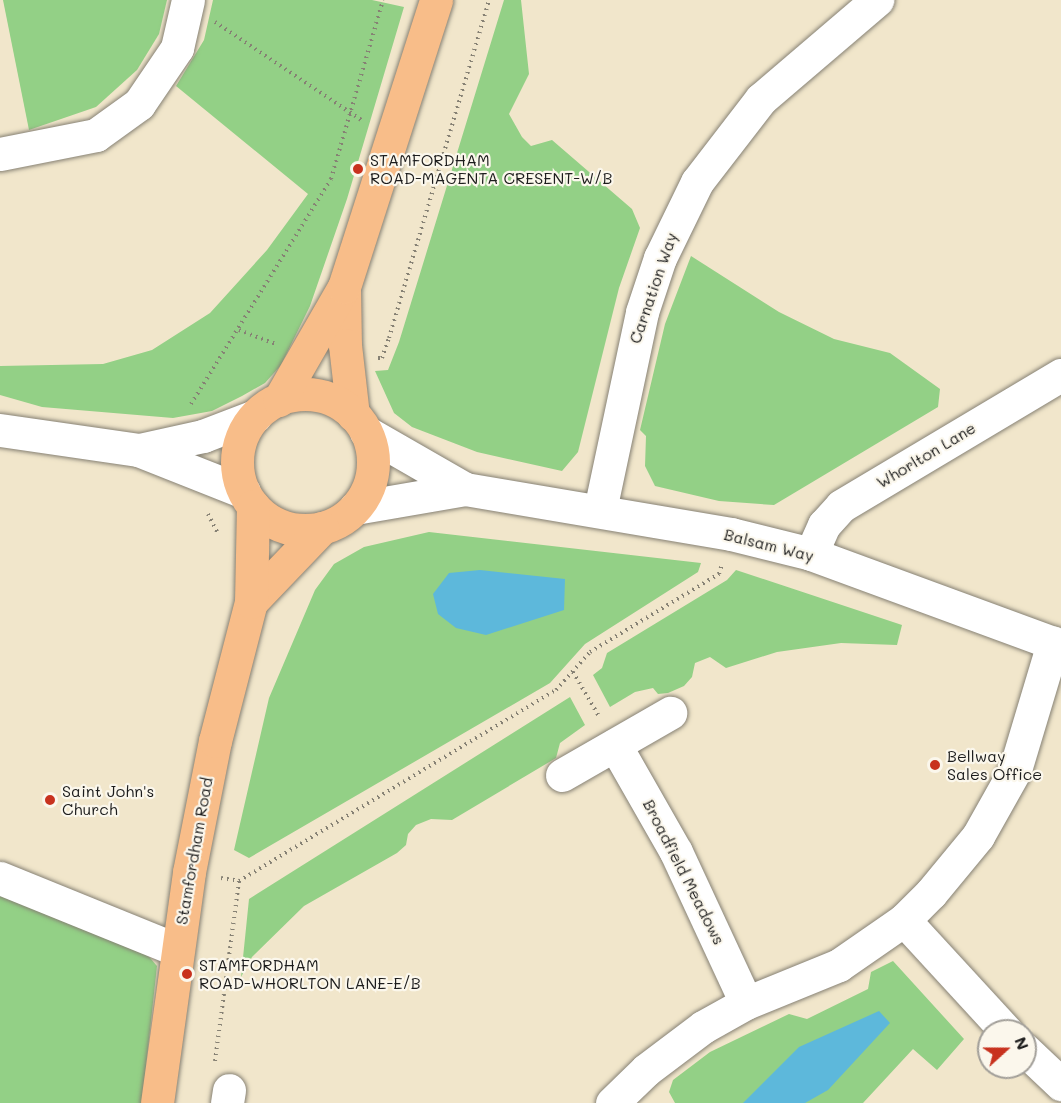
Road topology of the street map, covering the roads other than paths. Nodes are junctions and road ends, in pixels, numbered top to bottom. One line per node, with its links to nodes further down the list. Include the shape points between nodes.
1 (436, 0): 5 (main road)
2 (877, 0): 14 (street, Carnation Way, via 761,99 697,182 660,258 642,312)
3 (188, 1): 4 (street, via 177,48 139,104 96,135)
4 (0, 154)
5 (344, 287): 7 (main road); 8 (main road, via 345,345)
6 (1061, 375): 16 (street, Whorlton Lane, via 841,506 824,525)
7 (267, 408): 8 (main road, via 298,395 317,396 337,403); 10 (street, via 203,436); 12 (main road, via 238,450 238,471)
8 (360, 424): 11 (street, Balsam Way); 13 (main road, via 372,452 372,473)
9 (0, 430): 10 (street)
10 (138, 450): 12 (street)
11 (465, 489): 13 (street, Balsam Way); 14 (street, Balsam Way)
12 (249, 499): 15 (main road, via 283,527); 17 (main road, Stamfordham Road)
13 (355, 508): 15 (main road)
14 (600, 510): 16 (street, Balsam Way, via 731,534)
15 (322, 528): 17 (main road, Stamfordham Road)
16 (811, 554): 18 (street, Balsam Way)
17 (251, 602): 24 (main road, Stamfordham Road, via 215,741)
18 (1057, 645): 23 (street, via 1029,733 1001,798 956,865)
19 (670, 713): 20 (street)
20 (615, 745): 21 (street); 25 (street, Broadfield Meadows, via 676,852)
21 (562, 776)
22 (0, 878): 24 (street)
23 (904, 920): 25 (street, via 839,966); 26 (street)
24 (177, 950): 30 (main road, Stamfordham Road)
25 (746, 1003): 29 (street, via 670,1050)
26 (995, 1019)
27 (1037, 1061): 28 (street)
28 (1061, 1084)
29 (626, 1098)
30 (157, 1103)

